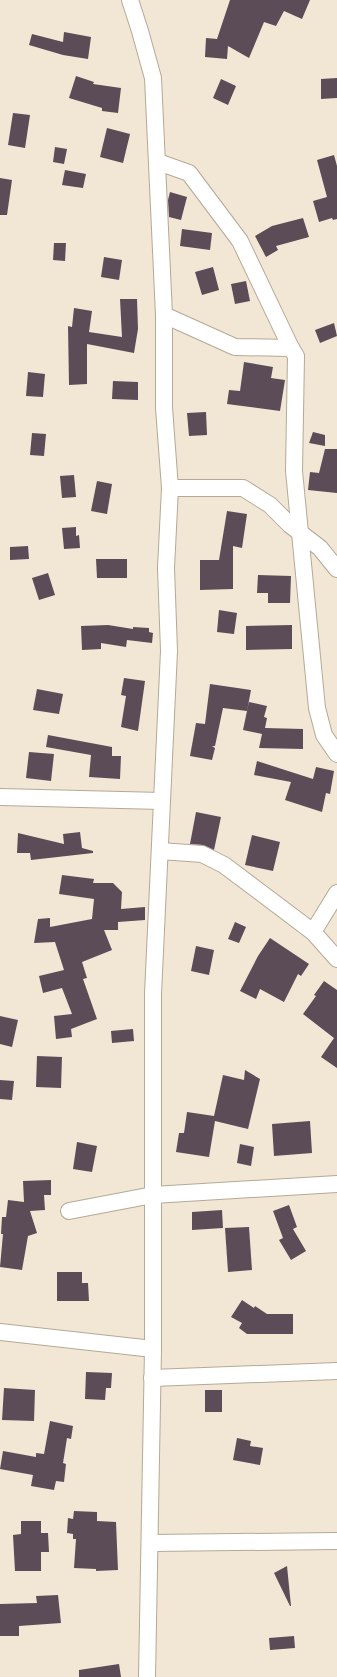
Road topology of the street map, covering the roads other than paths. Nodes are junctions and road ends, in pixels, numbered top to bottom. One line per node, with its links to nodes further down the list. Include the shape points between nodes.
1 (130, 0): 2 (street, via 153,78)
2 (158, 162): 3 (street); 4 (street, via 189,173 240,241)
3 (164, 315): 4 (street, via 236,347); 5 (street, via 164,408)
4 (291, 348): 6 (street, via 296,356 294,471)
5 (170, 488): 6 (street, via 243,488 270,505); 10 (street, via 166,568 169,651)
6 (299, 533): 7 (street, via 320,548); 8 (street, via 317,708 324,735)
7 (337, 569)
8 (337, 754)
9 (0, 796): 10 (street)
10 (162, 801): 11 (street)
11 (160, 851): 13 (street, via 202,854 224,865); 16 (street, via 153,994)
12 (337, 893): 13 (street)
13 (313, 932): 14 (street)
14 (337, 959)
15 (337, 1184): 16 (street)
16 (152, 1195): 17 (street); 19 (street)
17 (69, 1211)
18 (0, 1332): 19 (street)
19 (153, 1349): 21 (street)
20 (337, 1371): 21 (street)
21 (152, 1378): 23 (street)
22 (337, 1541): 23 (street)
23 (151, 1543): 24 (street)
24 (147, 1677)

